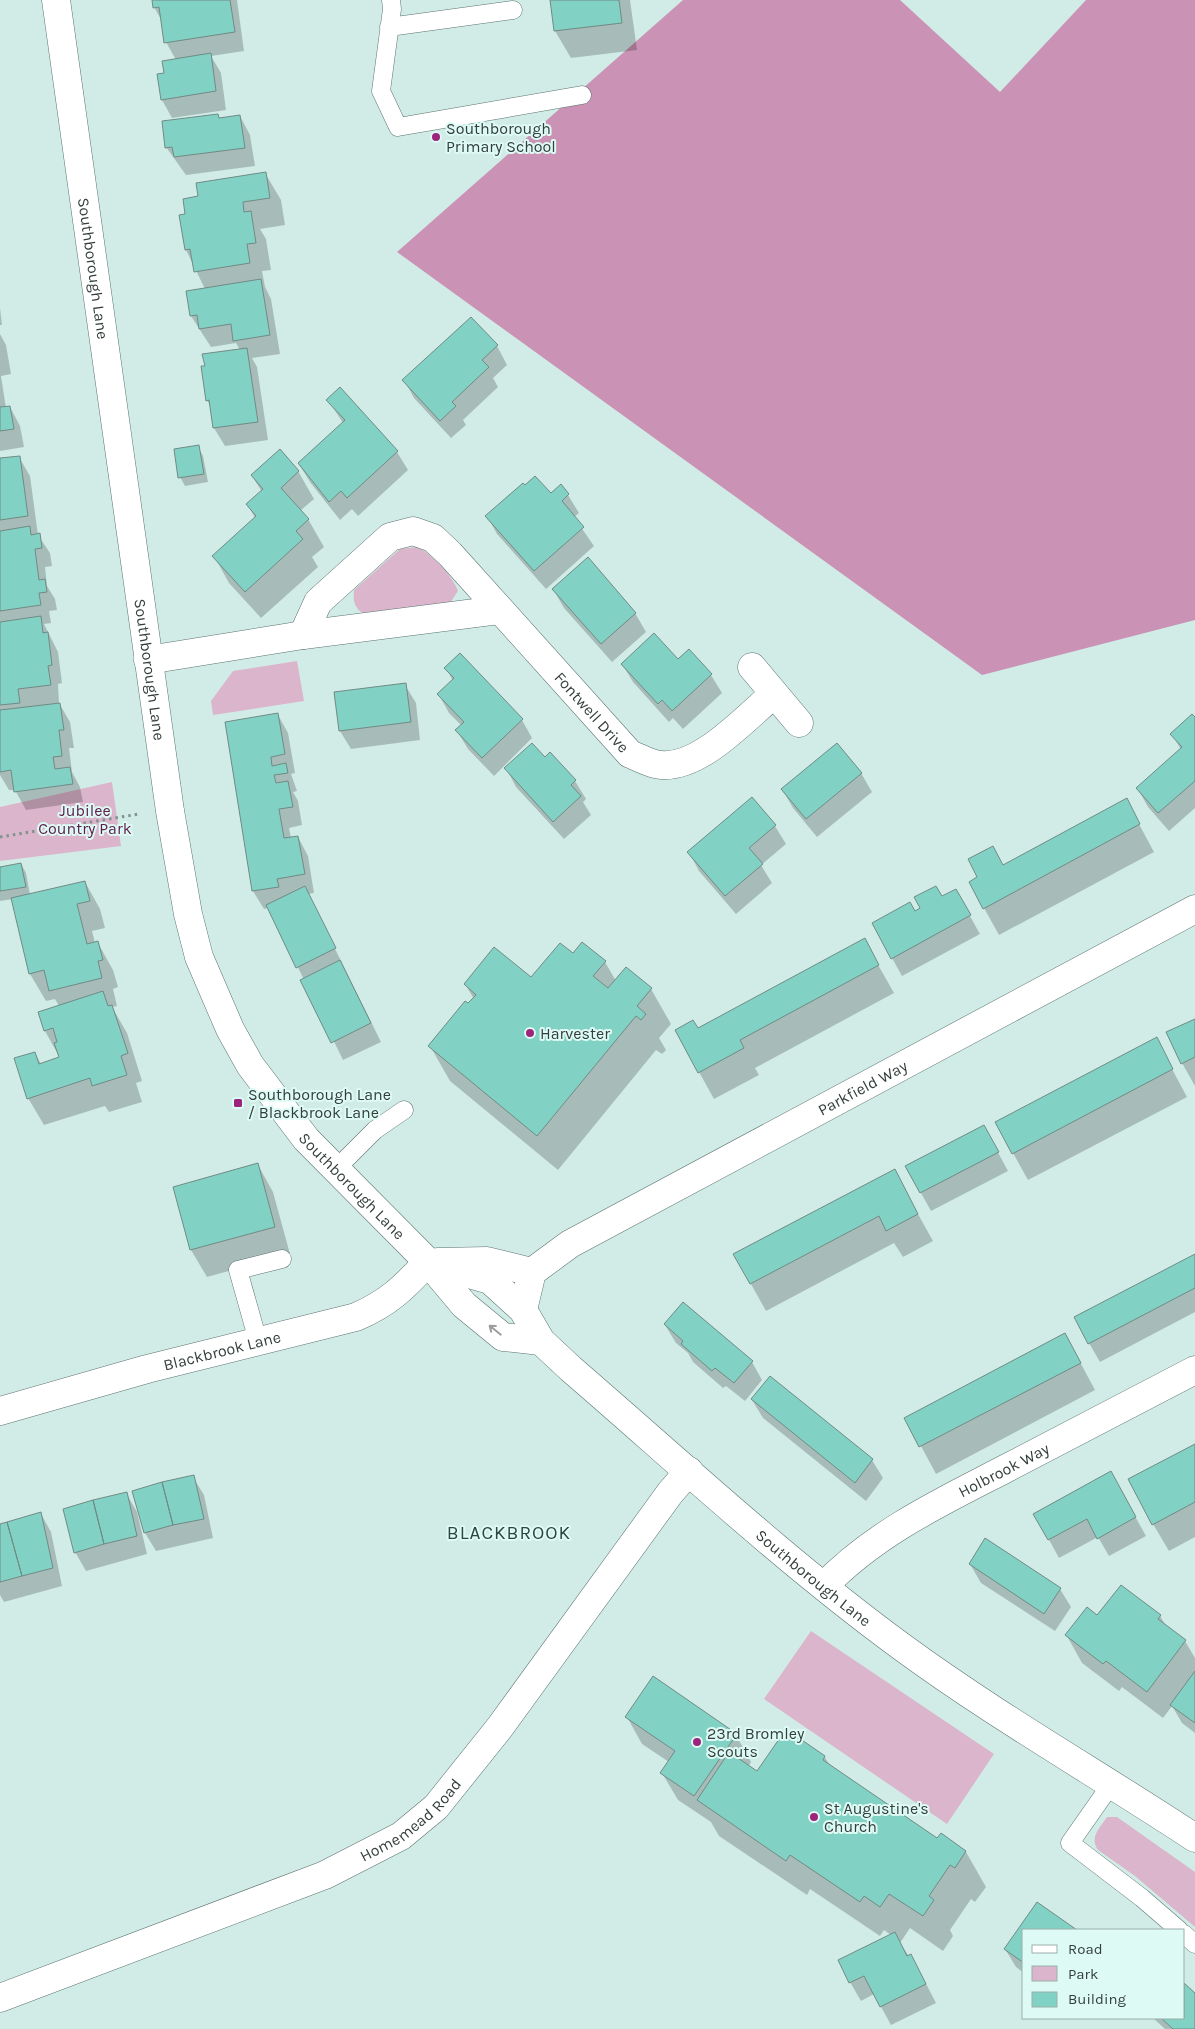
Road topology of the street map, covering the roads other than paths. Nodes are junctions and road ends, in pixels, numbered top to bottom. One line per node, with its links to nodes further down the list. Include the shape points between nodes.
1 (56, 0): 8 (street, Southborough Lane)
2 (391, 0): 4 (lane)
3 (513, 10): 4 (lane)
4 (389, 27): 5 (lane, via 381,90 398,127)
5 (582, 95)
6 (499, 610): 7 (street); 7 (street, Fontwell Drive, via 433,538 413,532 390,537 318,602); 10 (street, Fontwell Drive, via 630,754 655,765 676,765 701,756)
7 (303, 635): 8 (street)
8 (148, 660): 14 (street, Southborough Lane, via 170,811 199,957 230,1029 250,1065 278,1105)
9 (752, 667): 10 (street)
10 (774, 694): 11 (street)
11 (799, 723)
12 (1195, 909): 17 (street, Parkfield Way, via 630,1211 570,1244)
13 (404, 1110): 14 (lane, via 375,1130)
14 (335, 1170): 16 (street, Southborough Lane)
15 (282, 1259): 19 (lane, via 238,1270)
16 (428, 1262): 17 (street, via 487,1261); 18 (street, Southborough Lane, via 490,1280); 19 (street, Blackbrook Lane, via 381,1306 356,1317); 20 (street, Southborough Lane, one-way to 16, via 503,1337 464,1305)
17 (532, 1272): 18 (street)
18 (523, 1310): 20 (street, Southborough Lane)
19 (258, 1341): 22 (street, Blackbrook Lane)
20 (541, 1341): 23 (street, Southborough Lane)
21 (1195, 1370): 24 (street, Holbrook Way, via 879,1538)
22 (0, 1411)
23 (689, 1471): 24 (street, Southborough Lane); 30 (street, Homemead Road, via 500,1727 436,1807 401,1836 325,1875)
24 (824, 1586): 25 (street, Southborough Lane, via 962,1690)
25 (1112, 1783): 26 (street, Southborough Lane); 27 (lane, via 1070,1843)
26 (1195, 1838)
27 (1178, 1929)
28 (1185, 1935): 29 (lane)
29 (1195, 1944)
30 (0, 1998)

